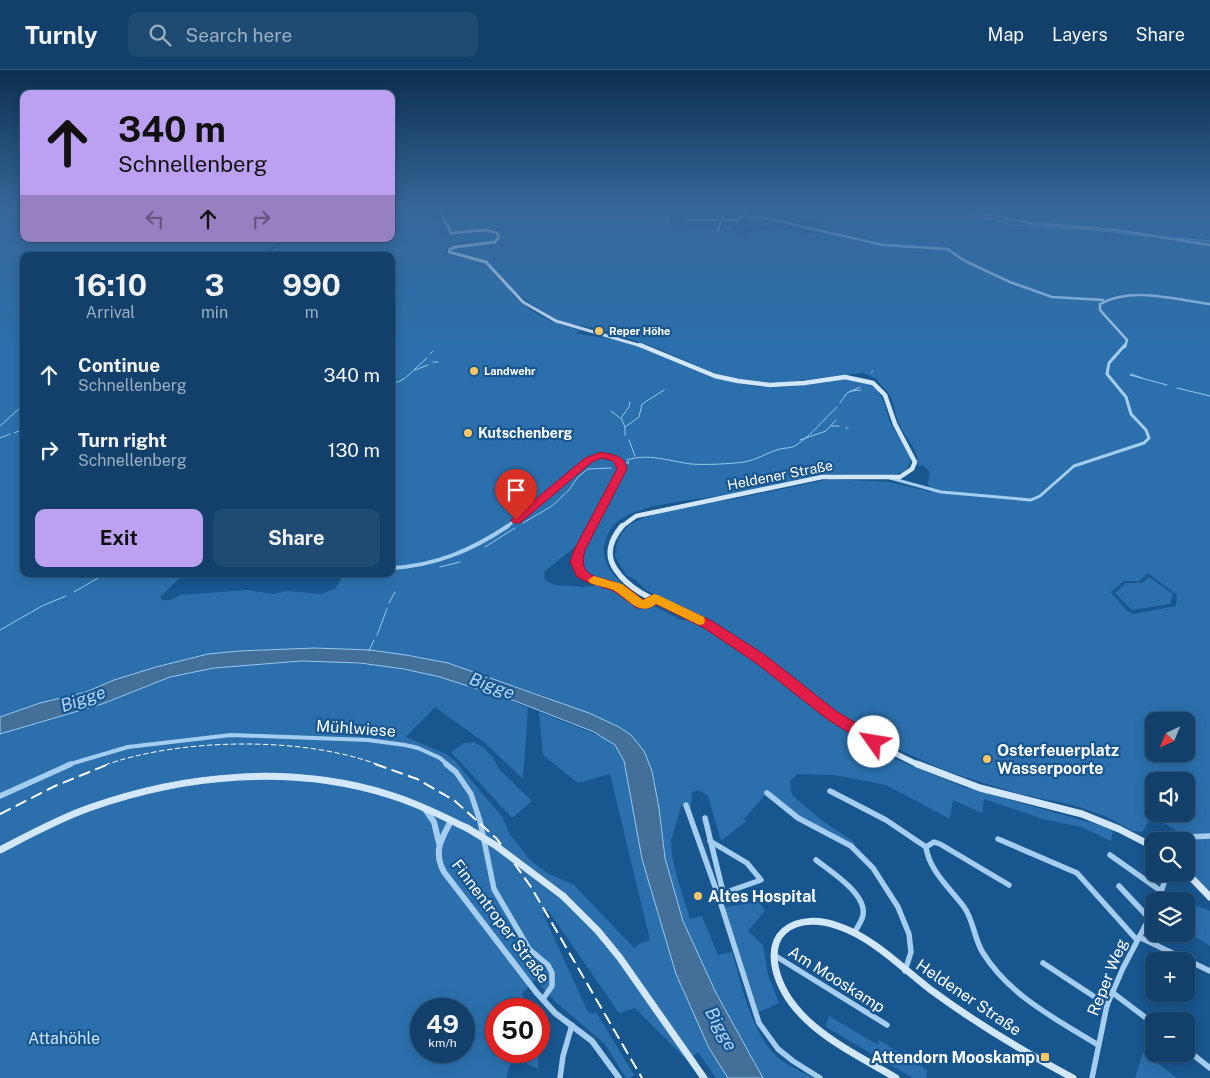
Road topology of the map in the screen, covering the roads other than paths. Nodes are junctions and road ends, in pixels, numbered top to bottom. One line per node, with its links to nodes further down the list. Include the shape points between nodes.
1 (462, 256): 7 (main road, Heldener Straße, via 486,262 523,302 556,321 629,341 716,376 770,385 845,377 859,378 872,384 884,395 914,462 906,474)
2 (958, 256): 3 (street, via 1016,284 1056,298)
3 (1090, 300): 4 (street); 6 (street)
4 (1105, 300): 5 (street, via 1122,295 1141,295); 6 (street)
5 (1210, 304)
6 (1099, 307): 7 (street, via 1127,340 1126,346 1109,361 1106,371 1126,397 1131,414 1146,430 1147,441 1074,466 1031,500 934,490)
7 (890, 478): 9 (main road, Heldener Straße, via 822,477 636,516 615,533 610,547 611,559 625,580)
8 (395, 568): 9 (street, via 430,565 485,540 523,516 588,460 605,455 619,461 622,469 579,550 576,566 586,577 618,587 641,604)
9 (654, 598): 22 (main road, Heldener Straße, via 726,635 832,715 892,752 990,791 1105,822)
10 (830, 792): 23 (street, via 886,820)
11 (767, 793): 40 (street, via 800,820 847,843 866,859 884,882 906,926 911,944 911,956)
12 (0, 796): 44 (street, Mühlwiese, via 64,766 104,752 231,735 368,740 418,748 440,758 456,772 471,794 494,889 529,949 552,973 552,986)
13 (686, 805): 32 (street)
14 (425, 809): 16 (main road); 21 (street, Finnentroper Straße, via 434,822); 24 (main road, via 380,792 321,780 258,777 214,780 159,788 110,800 58,820)
15 (705, 818): 20 (street)
16 (451, 821): 21 (street); 55 (main road, bridge, via 495,845 563,896 598,931)
17 (1195, 836): 18 (street)
18 (1210, 836)
19 (998, 839): 37 (street, via 1077,873)
20 (710, 841): 32 (street); 32 (street, via 720,844 761,880)
21 (439, 843): 43 (street, Finnentroper Straße, via 436,852 444,872 497,945)
22 (1145, 843)
23 (926, 847): 29 (street, via 934,842 940,844); 50 (street, via 930,864 969,915 981,951 990,964 1032,1004)
24 (0, 850)
25 (1110, 855): 31 (street)
26 (816, 860): 36 (street, via 843,881 860,901 863,916)
27 (1195, 881): 33 (main road)
28 (1164, 882): 31 (street)
29 (1009, 885)
30 (1119, 886): 34 (street)
31 (1161, 891)
32 (721, 893): 56 (street, via 755,1015 764,1032 784,1056)
33 (1210, 897)
34 (1145, 914)
35 (1145, 925): 37 (street, Reper Weg)
36 (854, 933): 38 (main road, Heldener Straße, via 826,923 809,921 794,925 779,937); 40 (main road, Heldener Straße)
37 (1138, 938): 41 (street); 42 (street, Reper Weg)
38 (774, 955): 49 (street, Am Mooskamp); 57 (main road, Heldener Straße, via 779,985 797,1010 817,1029)
39 (1043, 963): 45 (street)
40 (905, 971): 58 (main road, Heldener Straße, via 987,1028)
41 (1210, 971)
42 (1112, 993): 45 (street, Reper Weg); 47 (street)
43 (541, 998)
44 (544, 998)
45 (1107, 1006): 50 (street, Reper Weg)
46 (550, 1008): 48 (street, Finnentroper Straße)
47 (1145, 1017)
48 (572, 1025): 53 (street); 54 (street, Finnentroper Straße, via 602,1052)
49 (886, 1026)
50 (1098, 1045): 59 (street, Reper Weg)
51 (1195, 1056): 52 (street)
52 (1210, 1068)
53 (560, 1078)
54 (619, 1078)
55 (704, 1078)
56 (820, 1078)
57 (896, 1078)
58 (1073, 1078)
59 (1092, 1078)

